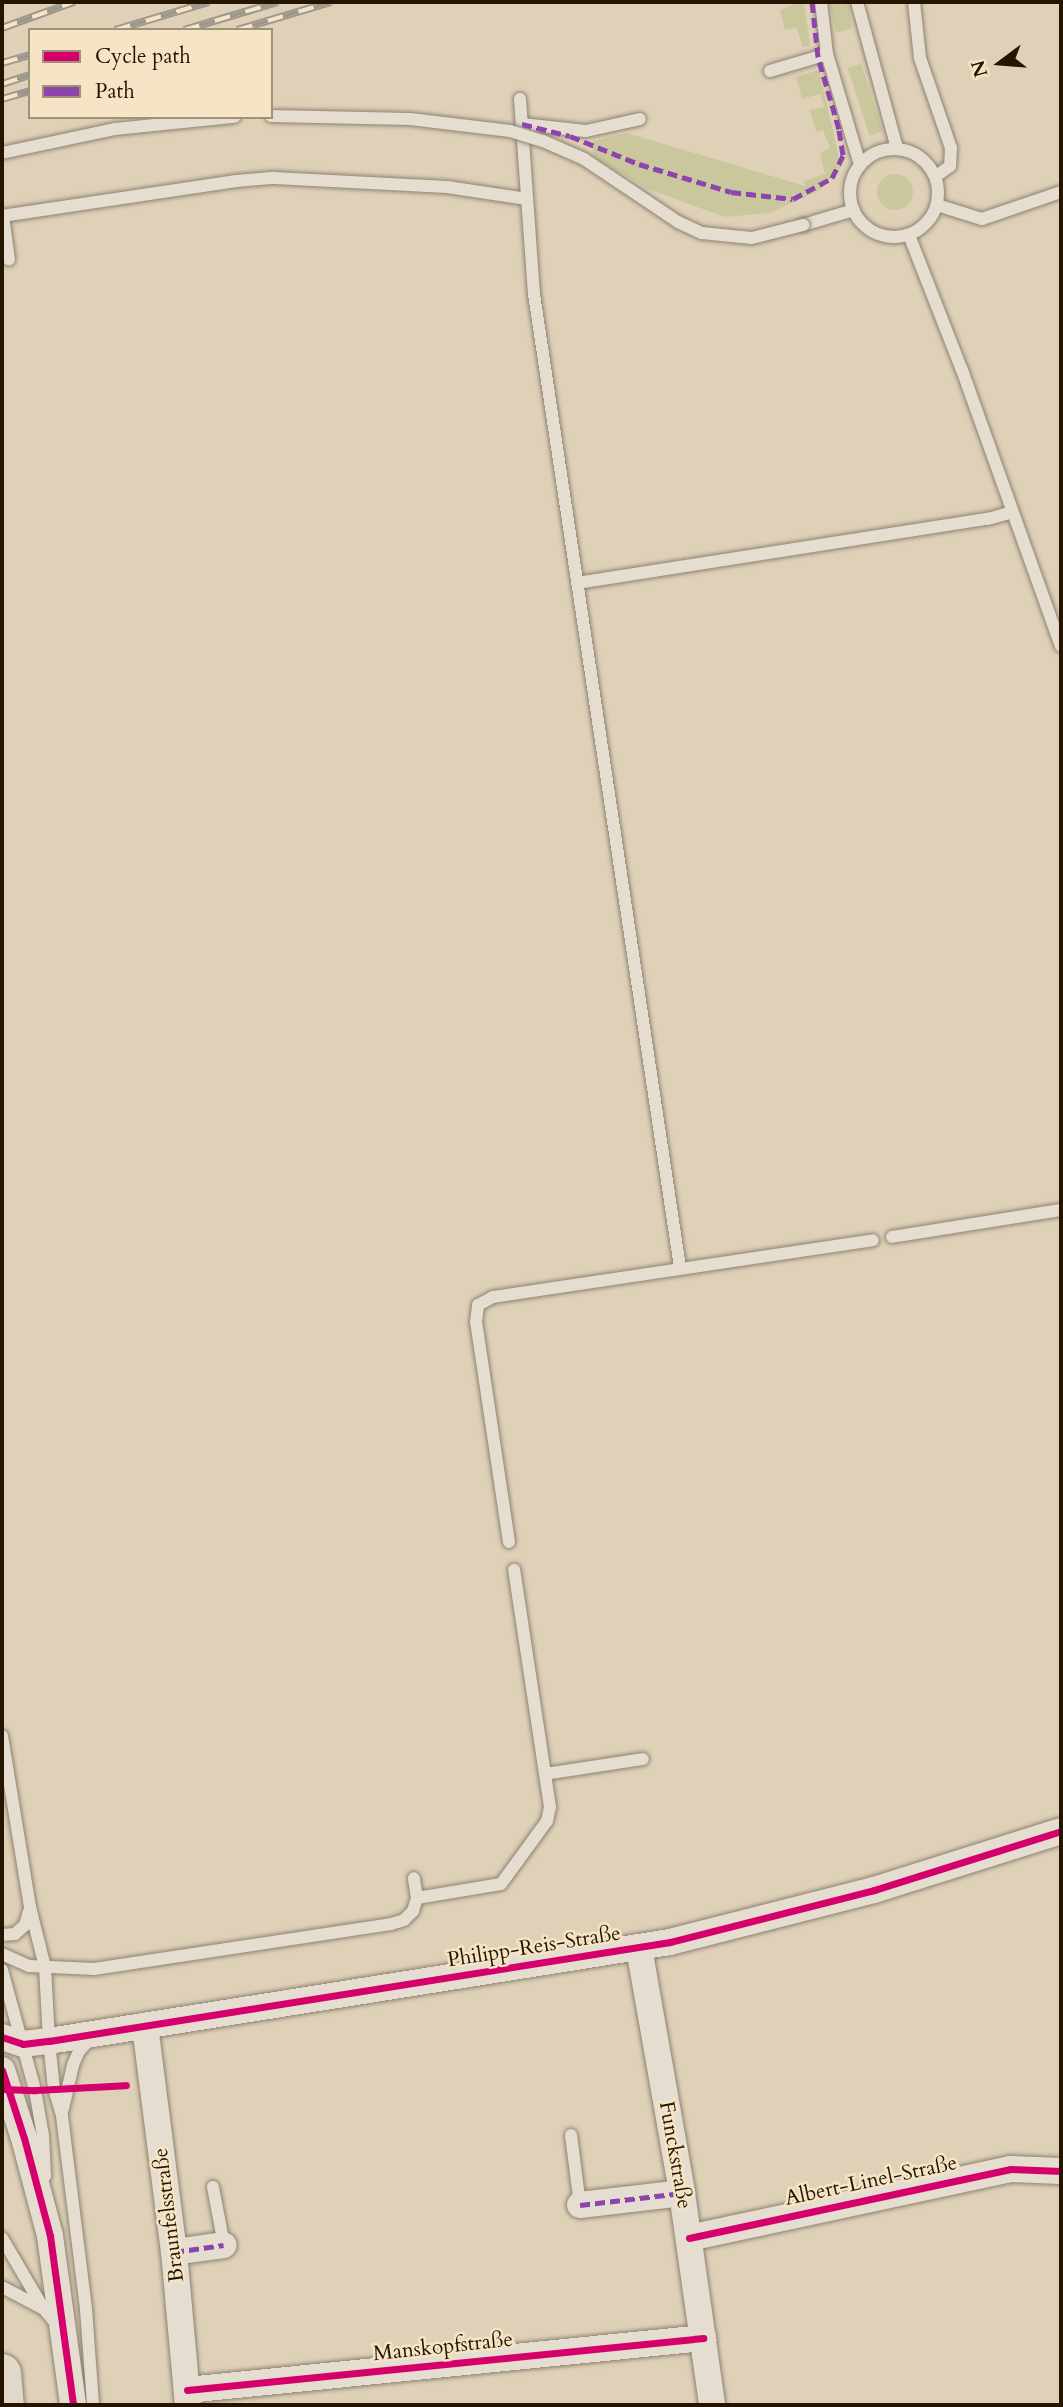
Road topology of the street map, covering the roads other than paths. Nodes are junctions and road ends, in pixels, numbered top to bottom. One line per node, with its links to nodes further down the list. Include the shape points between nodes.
1 (821, 2): 4 (lane)
2 (857, 2): 11 (lane)
3 (914, 2): 14 (lane, via 920,58 951,148 950,166)
4 (827, 54): 5 (lane); 13 (lane)
5 (770, 71)
6 (520, 99): 10 (lane)
7 (273, 116): 18 (lane, bridge, via 410,119 510,131 584,159 702,233 752,238)
8 (214, 119): 12 (lane, via 115,129)
9 (640, 119): 10 (lane, via 586,131)
10 (522, 124): 16 (lane)
11 (897, 148): 13 (lane, via 870,156); 14 (lane, via 920,157)
12 (2, 153)
13 (860, 165): 18 (lane, via 851,187)
14 (936, 176): 17 (lane)
15 (1061, 192): 17 (lane, via 982,219)
16 (527, 199): 19 (lane, via 447,187 274,178); 23 (lane, via 534,294)
17 (937, 205): 20 (lane, via 931,218)
18 (854, 210): 20 (lane, via 861,221 883,236)
19 (2, 216): 21 (lane)
20 (909, 235): 22 (lane)
21 (9, 260)
22 (1013, 512): 23 (lane); 24 (lane)
23 (577, 583): 28 (lane)
24 (1061, 646)
25 (1061, 1210): 26 (lane)
26 (892, 1237)
27 (873, 1240): 28 (lane)
28 (680, 1269): 29 (lane, via 494,1297 478,1305 476,1322)
29 (509, 1542)
30 (514, 1570): 33 (lane)
31 (2, 1735): 37 (lane)
32 (643, 1759): 33 (lane)
33 (545, 1774): 36 (lane, via 550,1807 547,1821 501,1884)
34 (1061, 1831): 39 (street, Philipp-Reis-Straße, via 822,1905)
35 (414, 1878): 36 (lane)
36 (417, 1898): 41 (lane, via 413,1911 391,1924 93,1969)
37 (30, 1908): 38 (lane, via 25,1925 15,1934); 41 (lane)
38 (2, 1935)
39 (639, 1948): 43 (street, Philipp-Reis-Straße); 51 (street, Funckstraße)
40 (2, 1954): 41 (lane, via 29,1966)
41 (45, 1967): 45 (lane)
42 (2, 1970): 45 (lane)
43 (145, 2026): 44 (street, Philipp-Reis-Straße); 57 (street, Braunfelsstraße)
44 (96, 2034): 45 (street, Philipp-Reis-Straße); 47 (lane, via 72,2065)
45 (24, 2040): 47 (lane, via 54,2089); 53 (lane, via 43,2136)
46 (2, 2070): 53 (street)
47 (62, 2116): 66 (lane)
48 (571, 2135): 52 (lane)
49 (1061, 2171): 55 (street, Albert-Linel-Straße, via 1011,2169)
50 (213, 2187): 56 (lane)
51 (682, 2193): 52 (street); 55 (street, Funckstraße)
52 (580, 2205)
53 (50, 2236): 60 (street)
54 (2, 2238): 59 (lane)
55 (689, 2238): 61 (street, Funckstraße)
56 (224, 2245): 57 (street)
57 (174, 2252): 63 (street, Braunfelsstraße)
58 (2, 2287): 59 (lane)
59 (43, 2308): 60 (lane)
60 (65, 2334): 65 (street)
61 (703, 2338): 63 (street, Manskopfstraße); 67 (street, Funckstraße)
62 (2, 2372): 64 (main road)
63 (188, 2398)
64 (5, 2405)
65 (73, 2405)
66 (93, 2405)
67 (712, 2405)

